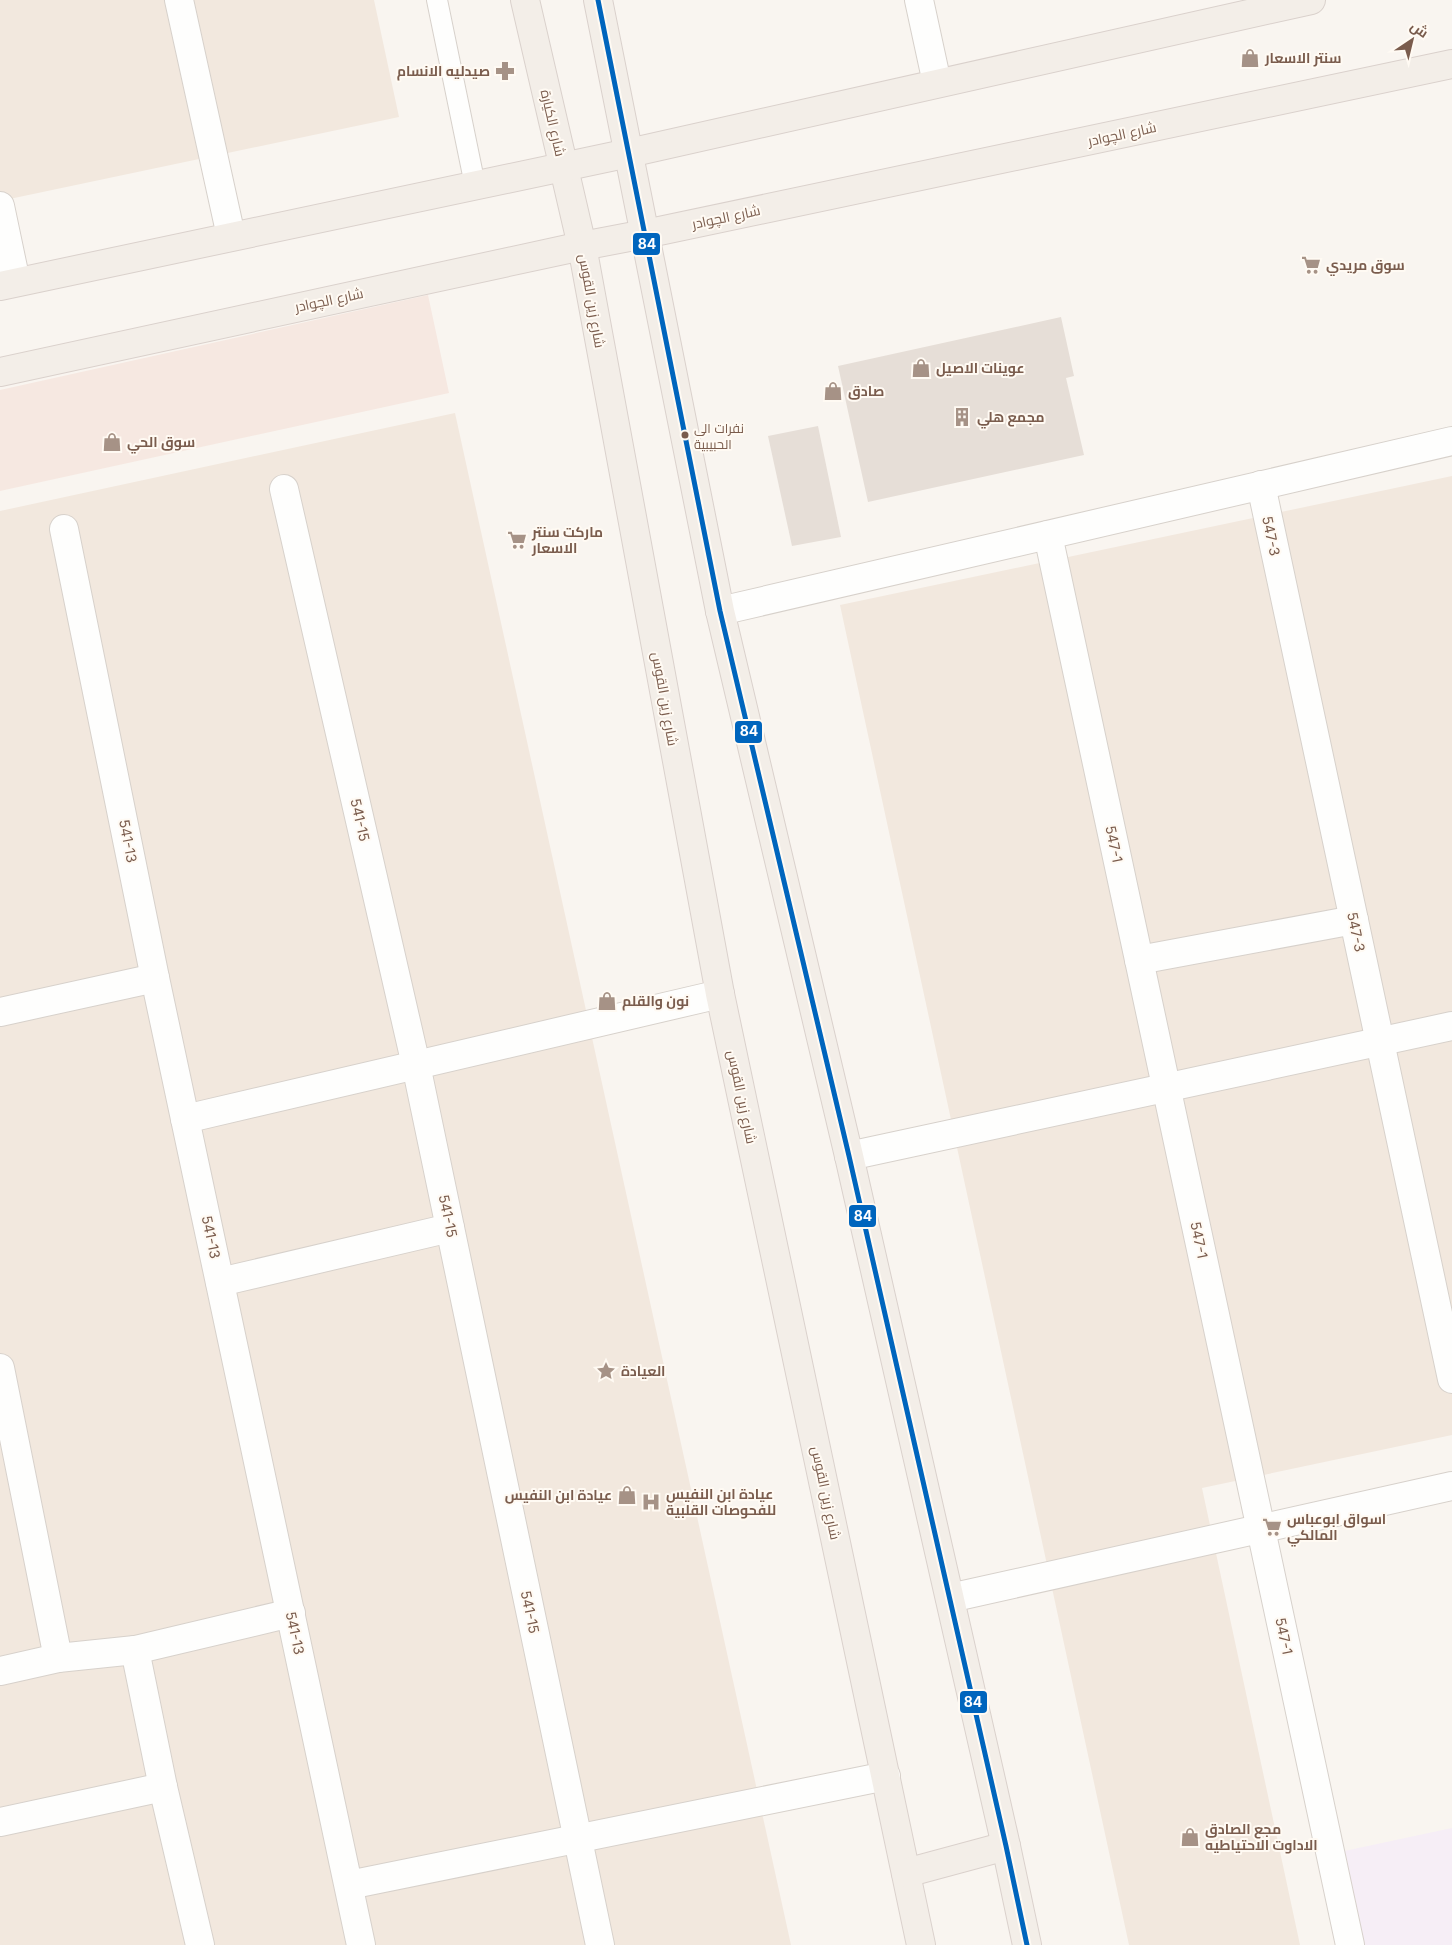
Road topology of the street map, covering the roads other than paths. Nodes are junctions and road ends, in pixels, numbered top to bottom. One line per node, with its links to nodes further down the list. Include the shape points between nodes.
1 (179, 0): 14 (street)
2 (437, 0): 11 (lane)
3 (525, 0): 10 (main road, شارع الكيارة)
4 (598, 0): 9 (main road)
5 (919, 0): 8 (street)
6 (1311, 0): 8 (main road)
7 (1452, 64): 13 (main road, شارع الچوادر)
8 (937, 84): 9 (main road)
9 (629, 153): 10 (main road); 13 (main road)
10 (564, 167): 11 (main road); 15 (main road, شارع الكيارة)
11 (475, 185): 14 (main road)
12 (0, 206): 16 (street)
13 (645, 234): 15 (main road, شارع الچوادر); 23 (main road)
14 (231, 236): 16 (main road)
15 (582, 246): 17 (main road, شارع الچوادر); 27 (main road, شارع زين القوس)
16 (8, 284)
17 (0, 372)
18 (1452, 441): 19 (street)
19 (1261, 486): 22 (street); 24 (street, 547-3)
20 (284, 489): 31 (street, 541-15)
21 (64, 529): 26 (street, 541-13)
22 (1048, 535): 23 (street); 25 (street, 547-1)
23 (720, 611): 34 (main road)
24 (1354, 920): 25 (street); 30 (street, 547-3)
25 (1139, 960): 32 (street, 547-1)
26 (155, 978): 28 (street); 33 (street, 541-13)
27 (720, 994): 31 (street); 46 (main road, شارع زين القوس)
28 (0, 1012)
29 (1452, 1026): 30 (street)
30 (1380, 1042): 32 (street); 38 (street, 547-3)
31 (416, 1065): 33 (street); 35 (street, 541-15)
32 (1166, 1088): 34 (street); 40 (street, 547-1)
33 (185, 1119): 36 (street, 541-13)
34 (849, 1156): 41 (main road)
35 (450, 1228): 36 (street); 49 (street, 541-15)
36 (220, 1282): 42 (street, 541-13)
37 (0, 1368): 44 (street)
38 (1452, 1379)
39 (1452, 1486): 40 (street)
40 (1261, 1528): 41 (street); 58 (street, 547-1)
41 (950, 1598): 50 (main road)
42 (291, 1613): 43 (street); 52 (street, 541-13)
43 (135, 1650): 44 (street); 47 (street)
44 (58, 1658): 45 (street)
45 (0, 1671)
46 (886, 1776): 49 (street); 51 (main road, شارع زين القوس)
47 (163, 1787): 48 (street); 53 (street)
48 (0, 1822)
49 (578, 1839): 52 (street); 55 (street, 541-15)
50 (1006, 1846): 51 (main road); 57 (main road)
51 (906, 1873): 56 (main road, شارع زين القوس)
52 (349, 1886): 54 (street, 541-13)
53 (200, 1945)
54 (361, 1945)
55 (600, 1945)
56 (921, 1945)
57 (1027, 1945)
58 (1350, 1945)

